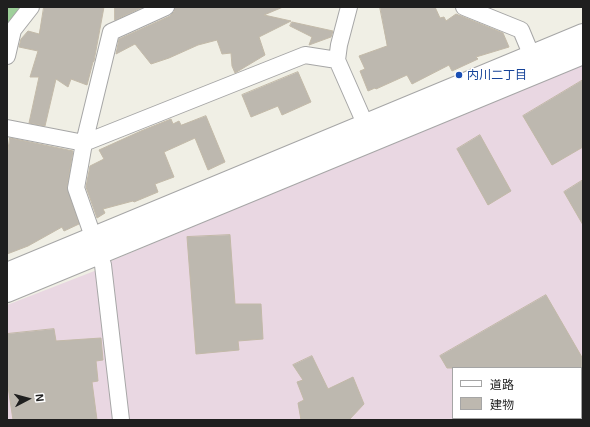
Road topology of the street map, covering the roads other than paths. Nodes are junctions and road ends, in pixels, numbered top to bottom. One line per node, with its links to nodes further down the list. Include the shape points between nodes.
1 (31, 7): 7 (street, via 13,30)
2 (166, 7): 12 (street, via 110,32)
3 (349, 7): 8 (street)
4 (464, 7): 9 (street, via 521,30)
5 (583, 34): 9 (street)
6 (583, 54): 9 (street)
7 (7, 56)
8 (337, 60): 11 (street); 12 (street, via 305,55)
9 (536, 64): 11 (street)
10 (7, 128): 12 (street)
11 (369, 133): 13 (street)
12 (84, 143): 13 (street, via 76,188)
13 (96, 246): 14 (street); 15 (street); 16 (street, via 102,264)
14 (7, 273)
15 (7, 292)
16 (121, 420)

